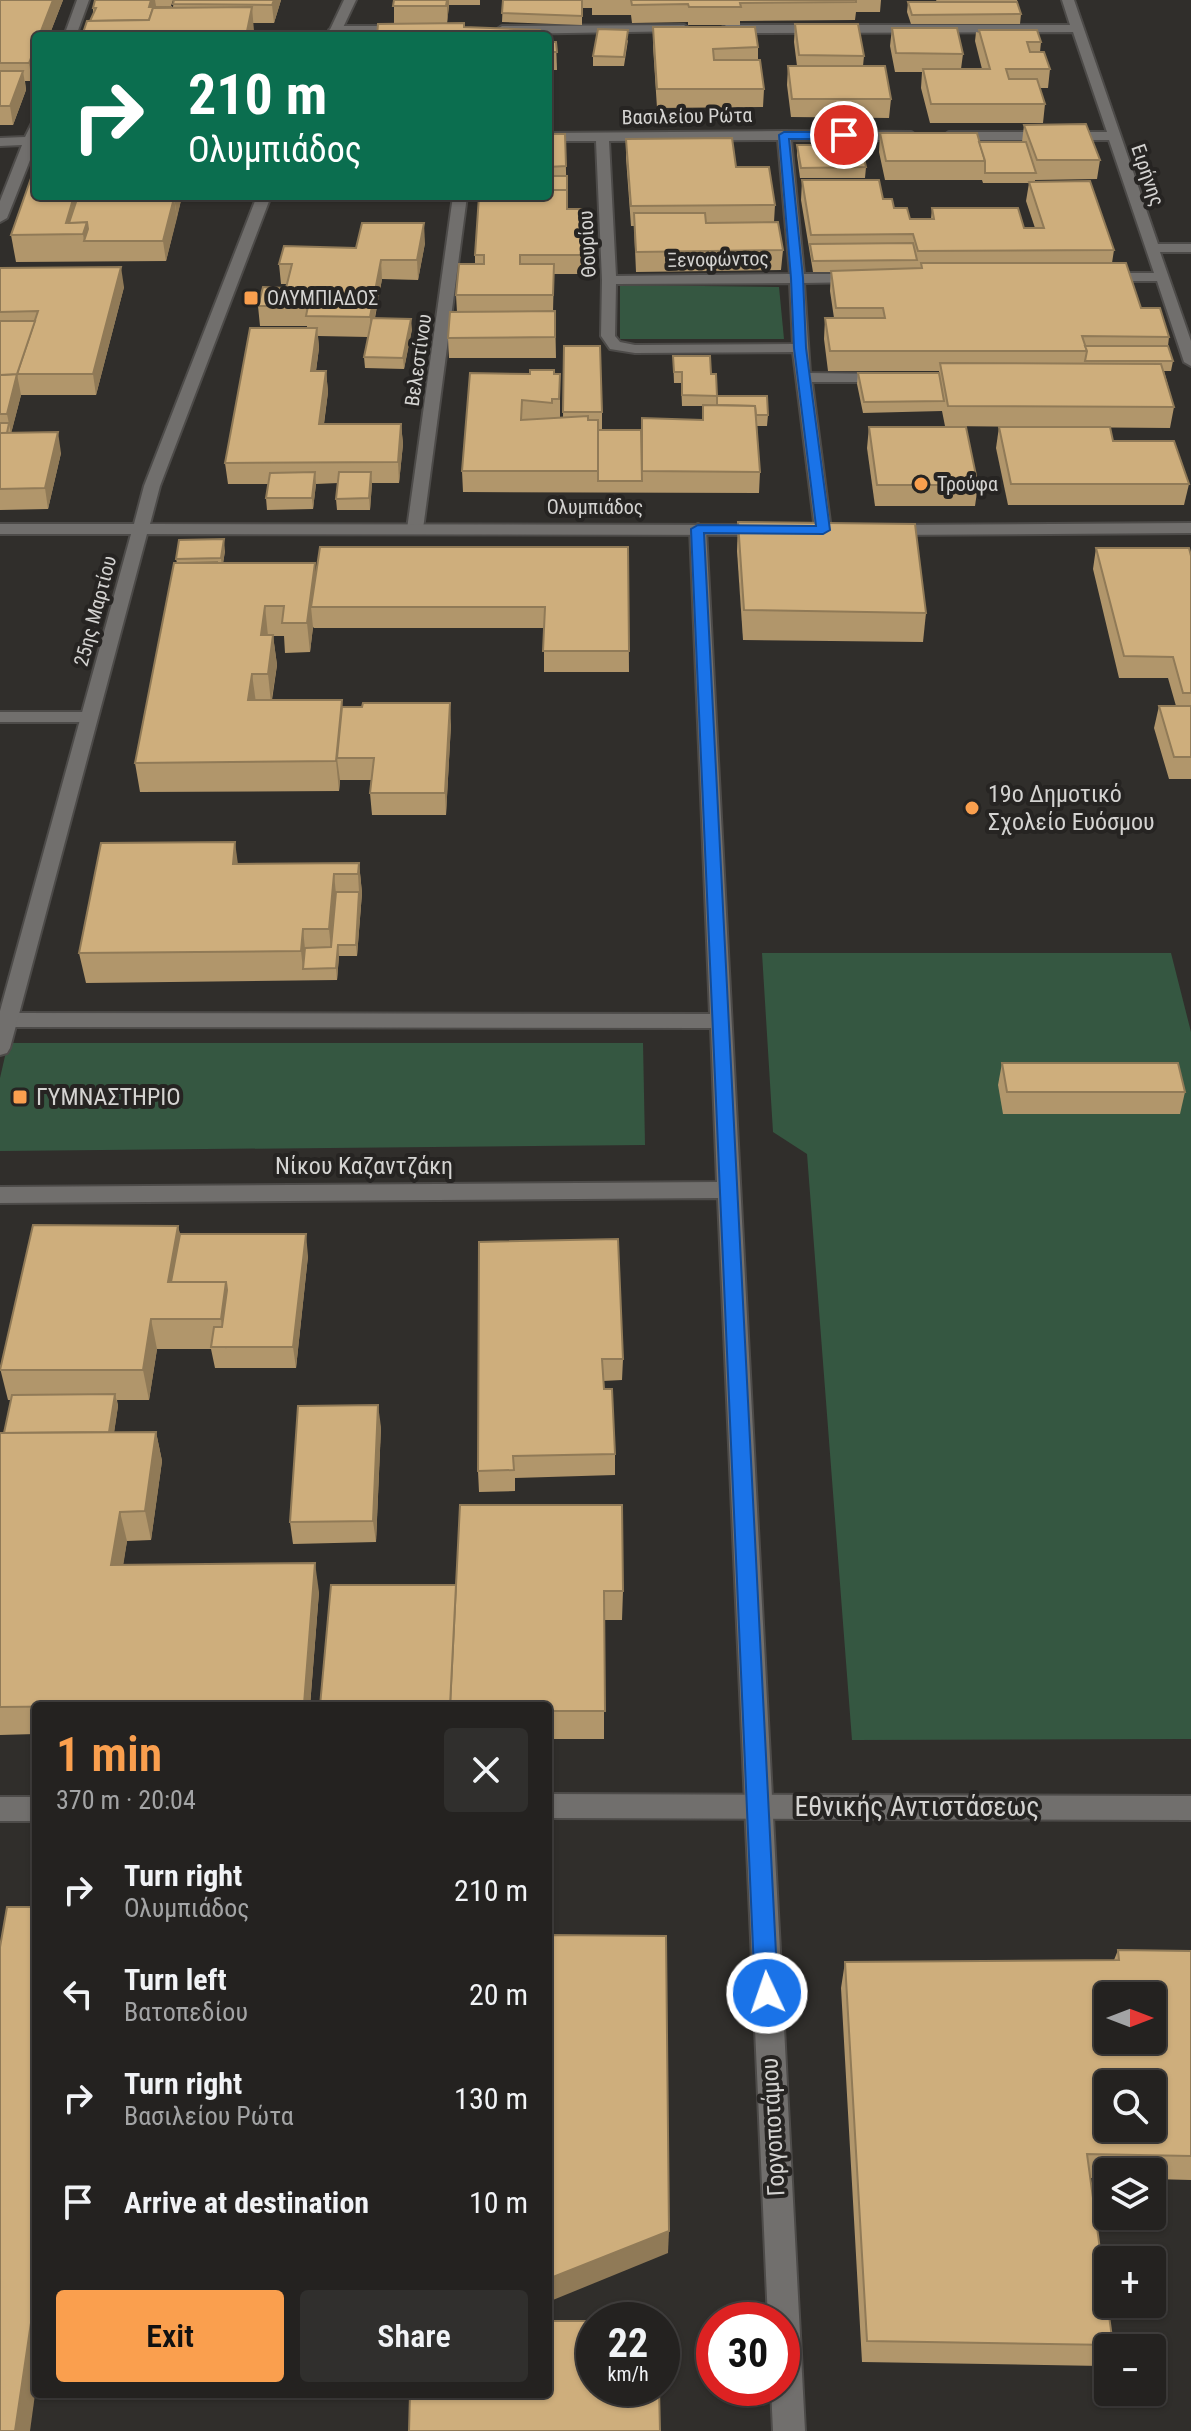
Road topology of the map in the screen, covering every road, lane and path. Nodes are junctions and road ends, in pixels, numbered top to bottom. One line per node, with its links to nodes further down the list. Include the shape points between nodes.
1 (83, 0): 9 (street)
2 (350, 0): 10 (street)
3 (1068, 0): 4 (street, Ειρήνης)
4 (1077, 28): 6 (street); 15 (street, Ειρήνης)
5 (698, 29): 8 (street)
6 (714, 29)
7 (414, 30): 11 (street)
8 (493, 30)
9 (71, 32)
10 (334, 32)
11 (361, 32)
12 (784, 135): 13 (street, Βασιλείου Ρώτα); 17 (street, Βασιλείου Ρώτα); 28 (street)
13 (925, 136)
14 (941, 136): 15 (street)
15 (1114, 136): 24 (street, Ειρήνης)
16 (552, 137): 17 (street, Βασιλείου Ρώτα)
17 (602, 137): 30 (street, Θουρίου)
18 (32, 141): 19 (street)
19 (0, 142)
20 (32, 143): 23 (street)
21 (262, 200): 37 (street, 25ης Μαρτίου, via 164,450)
22 (459, 200): 38 (street, Βελεστίνου)
23 (0, 218)
24 (1152, 248): 25 (street); 27 (street, Ειρήνης)
25 (1191, 248)
26 (1083, 277): 27 (street)
27 (1163, 277): 32 (street, Ειρήνης)
28 (797, 278): 29 (street, Ξενοφώντος); 30 (street, Ξενοφώντος); 31 (street)
29 (877, 278)
30 (609, 280): 31 (street, Θουρίου, via 608,336 615,346)
31 (800, 348): 33 (street)
32 (1191, 362)
33 (804, 377): 34 (street); 39 (street, Ολυμπιάδος, via 815,530)
34 (899, 378)
35 (1191, 528): 40 (street)
36 (0, 529): 37 (street, Ολυμπιάδος)
37 (140, 529): 38 (street, Ολυμπιάδος); 42 (street, 25ης Μαρτίου)
38 (415, 529): 39 (street, Ολυμπιάδος)
39 (698, 529): 44 (street, Γοργοποτάμου)
40 (871, 530)
41 (0, 717): 42 (street)
42 (89, 717): 43 (street, 25ης Μαρτίου)
43 (4, 1020): 44 (street); 45 (street, 25ης Μαρτίου)
44 (721, 1021): 46 (street, Γοργοποτάμου)
45 (0, 1048)
46 (728, 1190): 47 (street, Νίκου Καζαντζάκη); 48 (street, Γοργοποτάμου)
47 (0, 1195)
48 (757, 1805): 49 (street, Εθνικής Αντιστάσεως); 50 (street, Εθνικής Αντιστάσεως); 53 (street, Γοργοποτάμου)
49 (552, 1806)
50 (1191, 1808)
51 (0, 1809): 52 (street)
52 (32, 1809)
53 (789, 2431)

